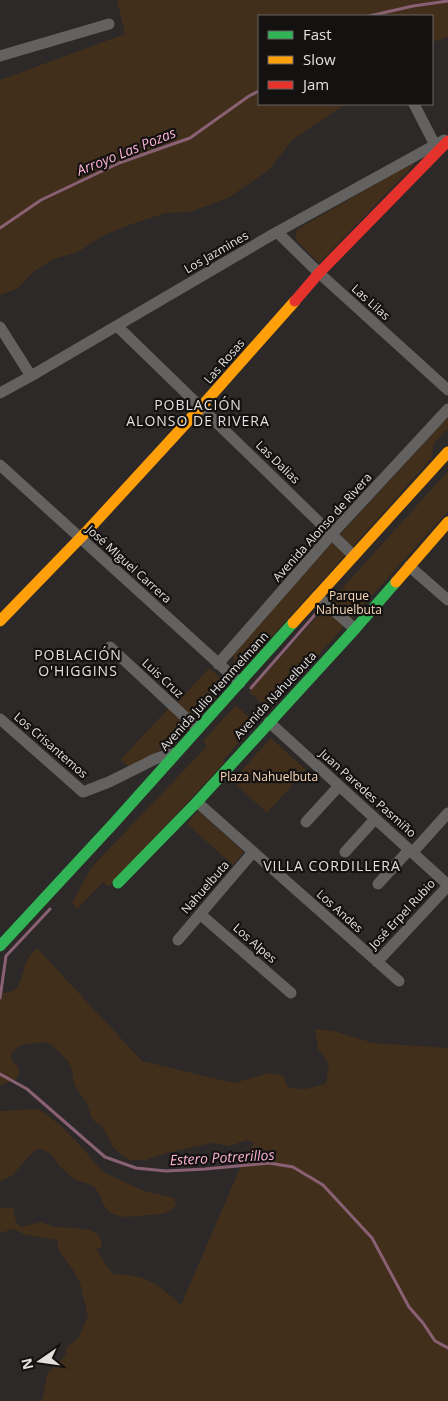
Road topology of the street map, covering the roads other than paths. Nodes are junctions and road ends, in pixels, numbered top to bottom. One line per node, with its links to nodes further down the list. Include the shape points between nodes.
1 (109, 24): 2 (street)
2 (0, 56)
3 (415, 105): 5 (street)
4 (448, 139): 5 (street, Los Jazmines); 7 (main road, Las Rosas)
5 (435, 145): 6 (street, Los Jazmines)
6 (277, 232): 7 (street, Las Lilas); 8 (street, Los Jazmines)
7 (319, 273): 11 (street, Las Lilas); 13 (main road, Las Rosas)
8 (117, 326): 10 (street, Los Jazmines); 13 (street, Las Dalias)
9 (0, 327): 10 (street)
10 (31, 376): 12 (street, Los Jazmines)
11 (448, 390)
12 (0, 393)
13 (201, 407): 18 (street, Las Dalias); 19 (main road, Las Rosas)
14 (448, 409): 18 (street, Avenida Alonso de Rivera)
15 (448, 452): 20 (main road, Avenida Julio Hemmelmann)
16 (0, 465): 19 (street, José MIguel Carrera)
17 (448, 522): 21 (main road, Avenida Nahuelbuta)
18 (332, 534): 20 (street, Las Dalias); 27 (street, Avenida Alonso de Rivera)
19 (81, 538): 24 (main road, Las Rosas); 27 (street, José MIguel Carrera)
20 (354, 556): 22 (main road, Avenida Julio Hemmelmann)
21 (410, 566): 23 (street); 25 (main road, Avenida Nahuelbuta)
22 (317, 596): 25 (street); 28 (main road, Avenida Julio Hemmelmann)
23 (448, 600)
24 (0, 621)
25 (355, 629): 30 (main road, Avenida Nahuelbuta)
26 (110, 647): 31 (street, Luis Cruz)
27 (218, 664): 28 (street, José MIguel Carrera)
28 (240, 683): 31 (main road, Avenida Julio Hemmelmann)
29 (0, 719): 32 (street, Los Crisantemos, via 83,792)
30 (269, 722): 33 (street, Juan Paredes Pasmiño); 34 (main road, Avenida Nahuelbuta)
31 (198, 730): 32 (main road, Avenida Julio Hemmelmann)
32 (178, 752): 46 (main road, Avenida Julio Hemmelmann)
33 (339, 786): 36 (street, Juan Paredes Pasmiño); 37 (street)
34 (196, 802): 39 (street, Los Andes); 41 (main road, Avenida Nahuelbuta)
35 (448, 813): 38 (street)
36 (376, 819): 38 (street, Juan Paredes Pasmiño); 40 (street)
37 (306, 822)
38 (410, 851): 42 (street); 43 (street, Juan Paredes Pasmiño)
39 (253, 852): 44 (street, Nahuelbuta); 47 (street, Los Andes)
40 (346, 852)
41 (118, 883)
42 (378, 884)
43 (448, 886): 47 (street, José Erpel Rubio)
44 (200, 914): 45 (street, Nahuelbuta); 49 (street, Los Alpes)
45 (178, 940)
46 (0, 946)
47 (377, 962): 48 (street, Los Andes)
48 (399, 982)
49 (292, 993)

